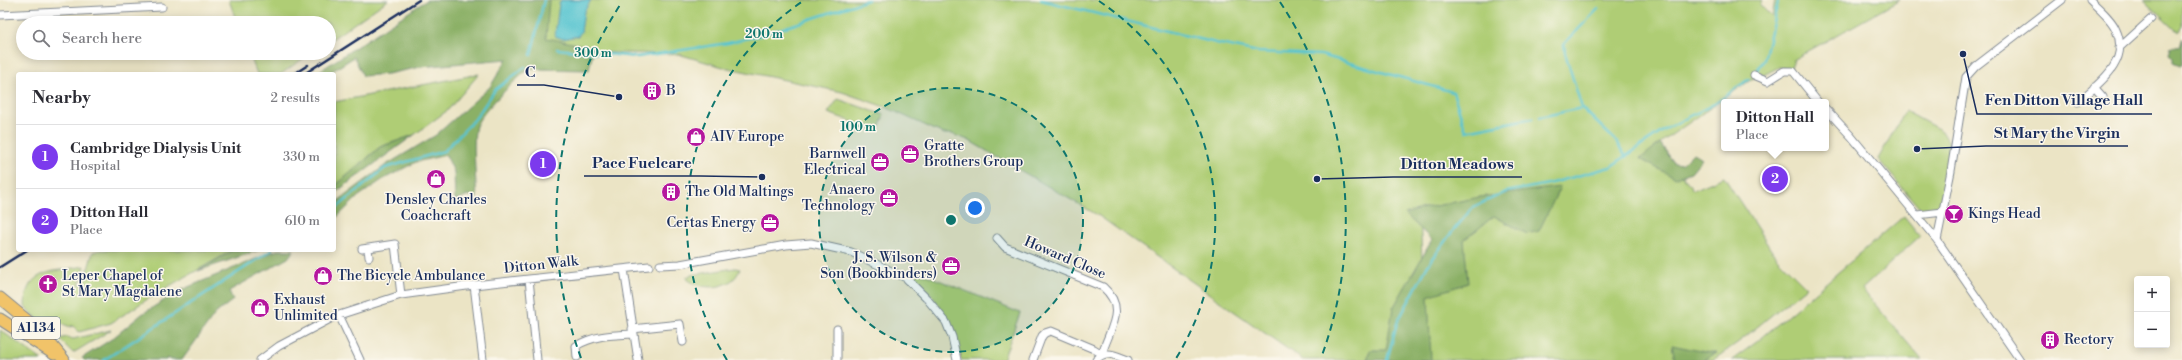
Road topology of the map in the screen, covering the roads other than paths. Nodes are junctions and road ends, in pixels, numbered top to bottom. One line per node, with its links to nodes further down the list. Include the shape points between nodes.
1 (2062, 0): 13 (street, via 1968,72 1964,83)
2 (2090, 0): 6 (street, via 2116,29 2120,40)
3 (162, 7): 4 (street)
4 (0, 15)
5 (2151, 19): 6 (street)
6 (2119, 48): 8 (street, via 2114,68)
7 (1754, 75): 10 (street, via 1768,81 1784,72 1793,71)
8 (2094, 87): 9 (street); 11 (street)
9 (2103, 97)
10 (1816, 99)
11 (2078, 102)
12 (1829, 112): 14 (street)
13 (1943, 212): 14 (street); 16 (street)
14 (1917, 215): 16 (street)
15 (997, 238): 31 (street, Howard Close, via 1005,247 1089,280 1112,295 1116,304 1116,316)
16 (1937, 240): 44 (street)
17 (369, 257): 23 (street, via 365,248 395,244)
18 (660, 265): 40 (street, via 811,243 851,252 906,278 946,322)
19 (650, 266): 20 (street, Ditton Walk)
20 (624, 269): 21 (street, Ditton Walk); 29 (street)
21 (529, 279): 22 (street, Ditton Walk); 37 (street)
22 (474, 284): 23 (street, Ditton Walk); 36 (street)
23 (401, 295): 26 (street, Ditton Walk)
24 (1, 299): 25 (main road, A1134, via 5,307); 33 (main road, A1134, via 40,331)
25 (0, 314)
26 (339, 315): 34 (street, Ditton Walk, via 280,346); 35 (street)
27 (0, 318): 33 (main road, A1134)
28 (837, 329): 39 (street)
29 (632, 331): 30 (street, via 680,324); 32 (street, via 585,341 576,346); 38 (street)
30 (682, 342)
31 (1102, 354): 41 (street, via 1051,331 1042,336); 42 (street); 43 (street, via 1107,353)
32 (577, 357)
33 (63, 360)
34 (260, 360)
35 (360, 360)
36 (483, 360)
37 (537, 360)
38 (638, 360)
39 (837, 360)
40 (957, 360)
41 (1033, 360)
42 (1096, 360)
43 (1128, 360)
44 (2020, 360)

